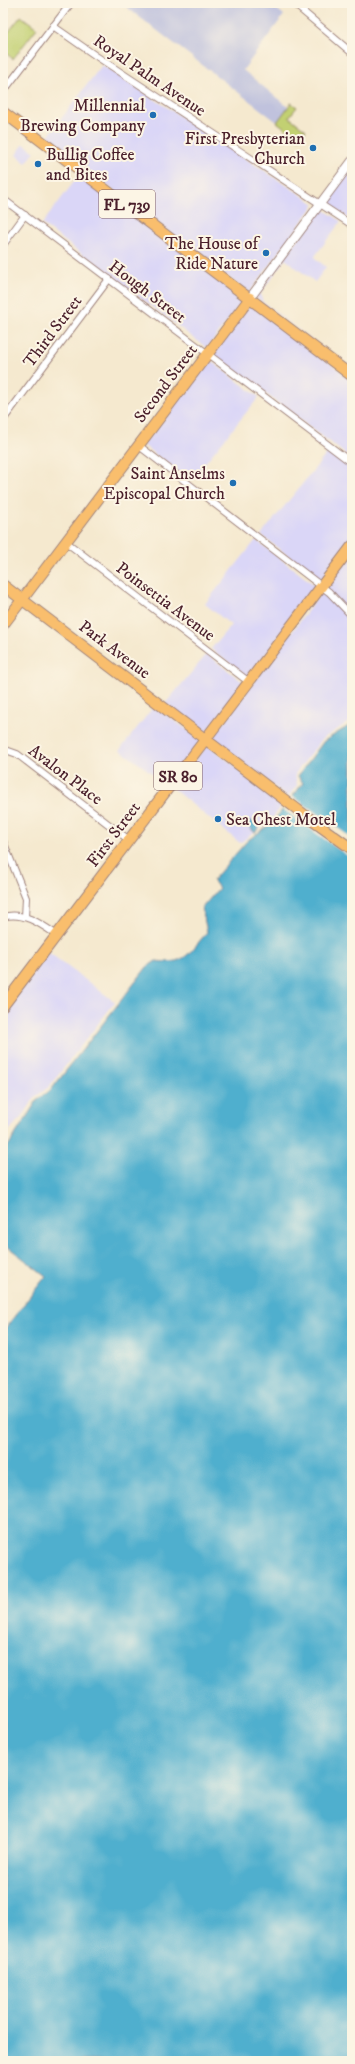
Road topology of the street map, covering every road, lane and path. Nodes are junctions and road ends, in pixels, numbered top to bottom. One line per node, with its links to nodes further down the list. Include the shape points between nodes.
1 (70, 3): 3 (street)
2 (293, 3): 4 (street)
3 (53, 26): 5 (street); 9 (street, Royal Palm Avenue)
4 (352, 53)
5 (3, 92)
6 (3, 112): 14 (main road, FL 739)
7 (352, 161): 9 (street, Second Street)
8 (3, 199): 10 (street, Hough Street)
9 (320, 203): 11 (street, Royal Palm Avenue); 14 (street, Second Street)
10 (25, 215): 12 (street); 13 (street, Hough Street)
11 (352, 225)
12 (3, 245)
13 (109, 279): 15 (street, Hough Street); 17 (street, Third Street)
14 (250, 298): 15 (main road, Second Street); 16 (main road)
15 (207, 353): 18 (main road, Second Street); 19 (street, Hough Street)
16 (352, 376)
17 (3, 420)
18 (138, 445): 20 (main road, Second Street); 23 (street)
19 (352, 464)
20 (66, 542): 24 (main road, Second Street); 27 (street, Poinsettia Avenue)
21 (352, 546): 23 (main road, First Street / SR 80)
22 (3, 585): 24 (main road, Park Avenue)
23 (322, 586): 25 (street); 27 (main road, First Street / SR 80)
24 (23, 600): 26 (main road, Second Street); 28 (main road, Park Avenue)
25 (352, 616)
26 (3, 625)
27 (249, 682): 28 (main road, First Street / SR 80)
28 (206, 739): 30 (main road, First Street / SR 80); 32 (main road, Park Avenue)
29 (3, 750): 30 (street, Avalon Place, via 17,754)
30 (129, 840): 35 (main road, First Street / SR 80)
31 (3, 841): 34 (street, via 26,898)
32 (352, 849)
33 (3, 917): 34 (street)
34 (25, 917): 35 (street)
35 (57, 935): 36 (main road, First Street / SR 80)
36 (3, 1006)

